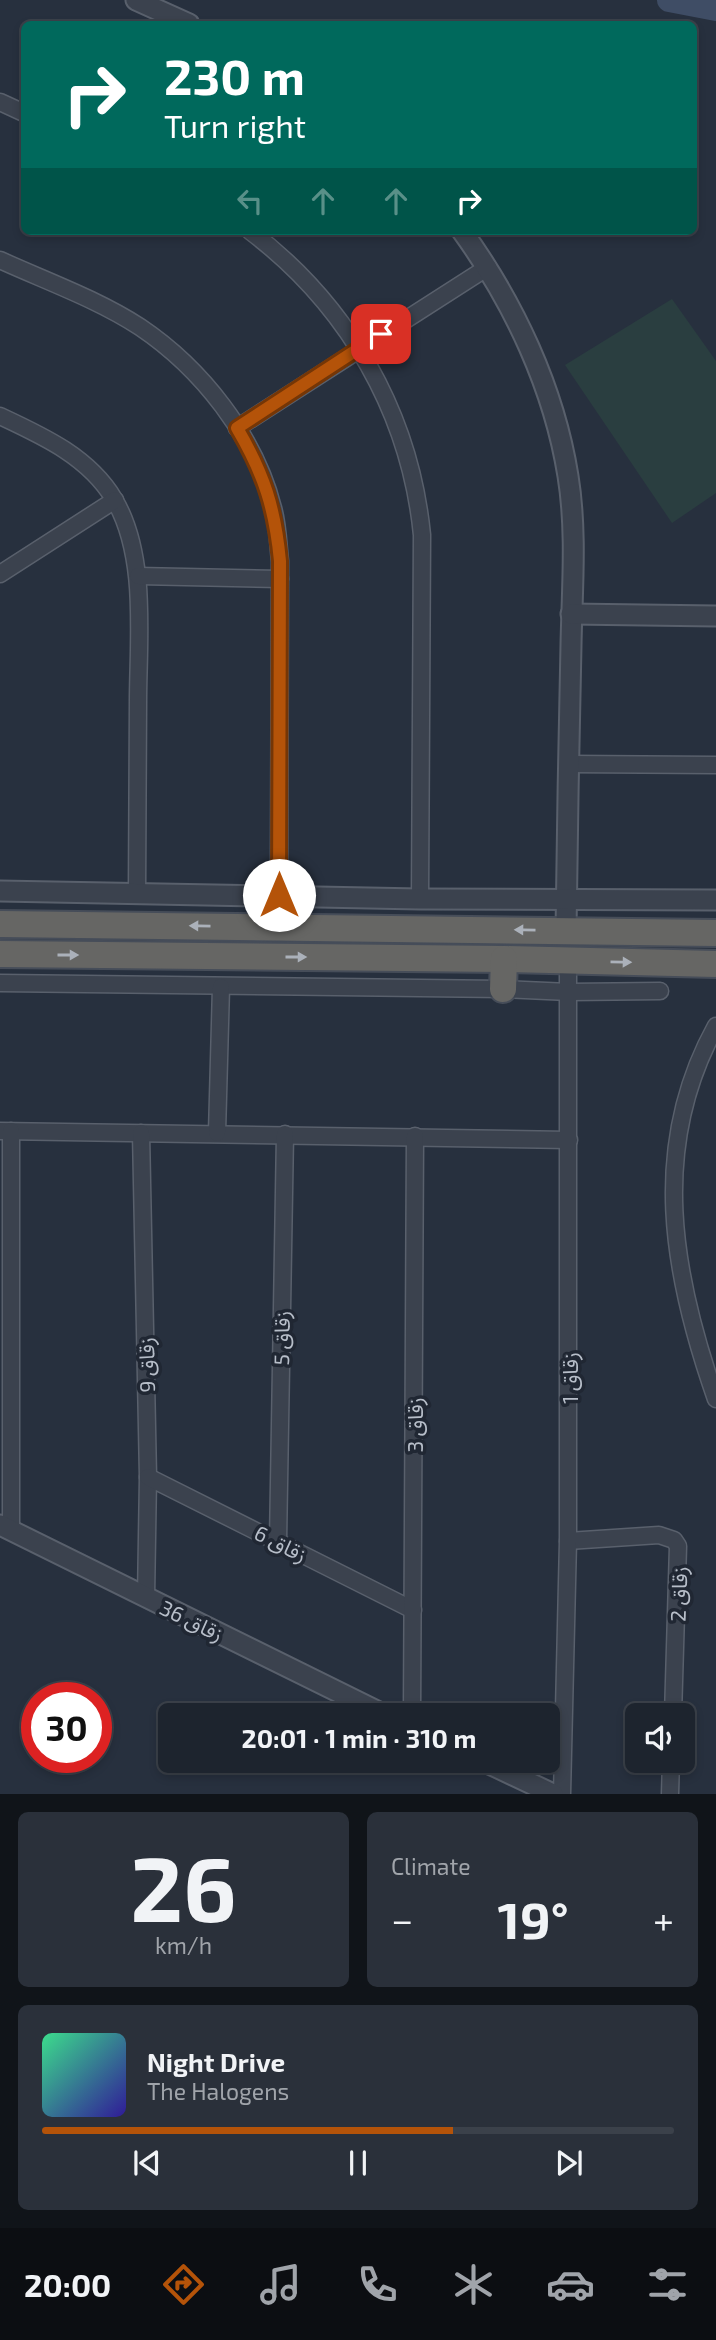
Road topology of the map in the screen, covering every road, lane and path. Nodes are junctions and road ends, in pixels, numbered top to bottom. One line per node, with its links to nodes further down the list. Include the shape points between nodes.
1 (136, 0): 2 (street)
2 (182, 21)
3 (0, 102): 4 (street)
4 (21, 112)
5 (255, 235): 9 (street, via 298,271 331,307)
6 (465, 235): 8 (street)
7 (0, 260): 11 (street, via 138,326 190,367)
8 (488, 267): 9 (street); 16 (street, via 517,320 556,425 572,519)
9 (359, 348): 11 (street); 23 (street, via 401,435 419,506)
10 (0, 416): 12 (street, via 81,462)
11 (237, 428): 15 (street, via 273,508)
12 (115, 500): 13 (street); 14 (street, via 126,523)
13 (0, 574)
14 (138, 576): 15 (street); 21 (street)
15 (280, 579): 22 (street)
16 (571, 614): 17 (street); 18 (street)
17 (716, 616)
18 (569, 764): 19 (street); 24 (street)
19 (716, 765)
20 (0, 891): 21 (street)
21 (137, 894): 22 (street)
22 (279, 895): 23 (street)
23 (420, 899): 24 (street)
24 (566, 900): 25 (street); 27 (street)
25 (716, 900)
26 (0, 924): 27 (highway, one-way to 26)
27 (566, 931): 28 (highway)
28 (716, 933)
29 (0, 954): 30 (highway, one-way to 30)
30 (504, 958): 31 (highway); 35 (highway)
31 (568, 961): 32 (highway, one-way to 32); 37 (street, زقاق 1)
32 (716, 964)
33 (0, 983): 34 (street)
34 (221, 987): 35 (street); 41 (street)
35 (503, 989): 37 (street)
36 (660, 991): 37 (street)
37 (569, 992): 44 (street, زقاق 1)
38 (716, 1026): 45 (street, via 688,1090 673,1175 683,1281)
39 (5, 1131): 40 (street); 47 (street)
40 (141, 1132): 41 (street); 46 (street, زقاق 9)
41 (217, 1133): 42 (street)
42 (285, 1134): 43 (street); 49 (street, زقاق 5)
43 (415, 1136): 44 (street); 51 (street, زقاق 3)
44 (569, 1140): 48 (street, زقاق 1)
45 (716, 1399)
46 (148, 1477): 49 (street, زقاق 6); 50 (street, زقاق 9)
47 (6, 1528): 50 (street, زقاق 36)
48 (568, 1541): 54 (street, زقاق 2, via 659,1535 678,1546); 58 (street, زقاق 1)
49 (278, 1542): 51 (street, زقاق 6)
50 (146, 1598): 52 (street, زقاق 36)
51 (413, 1611): 53 (street, زقاق 3)
52 (360, 1703)
53 (412, 1703)
54 (673, 1703)
55 (509, 1773): 57 (street)
56 (671, 1773): 59 (street)
57 (553, 1794)
58 (562, 1794)
59 (670, 1794)

